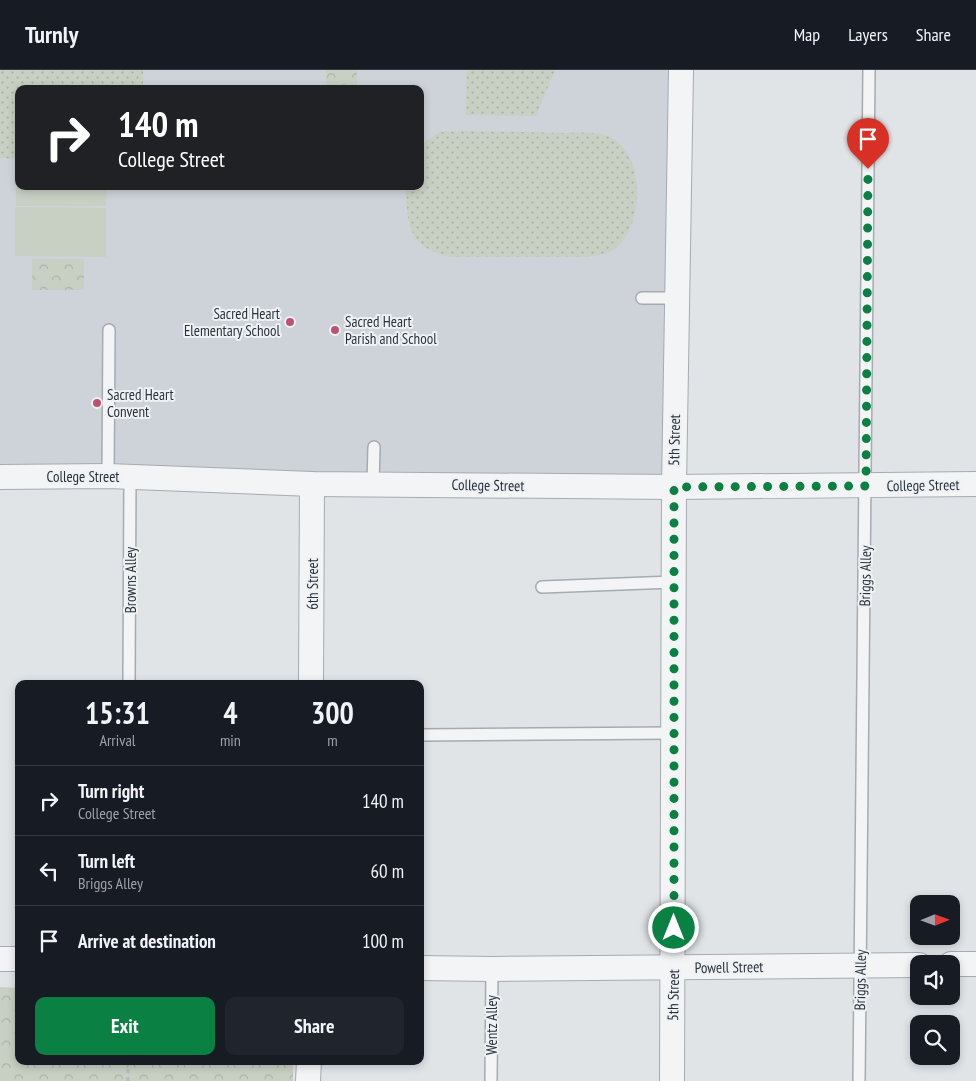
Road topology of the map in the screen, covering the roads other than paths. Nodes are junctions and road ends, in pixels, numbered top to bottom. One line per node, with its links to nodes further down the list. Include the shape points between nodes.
1 (681, 70): 4 (street, 5th Street)
2 (869, 70): 12 (lane, Briggs Alley)
3 (642, 298): 4 (lane)
4 (676, 298): 13 (street, 5th Street)
5 (109, 330): 7 (lane, Browns Alley)
6 (374, 447): 10 (lane)
7 (119, 476): 8 (street, College Street); 9 (street, College Street); 16 (lane, Browns Alley)
8 (0, 477)
9 (312, 484): 10 (street, College Street); 17 (street, 6th Street)
10 (373, 484): 13 (street, College Street)
11 (976, 484): 12 (street, College Street)
12 (866, 486): 13 (street, College Street); 24 (lane, Briggs Alley)
13 (674, 487): 14 (street, 5th Street)
14 (673, 582): 15 (lane); 18 (street, 5th Street)
15 (542, 587)
16 (129, 680)
17 (312, 680)
18 (673, 733): 19 (lane); 26 (street, 5th Street)
19 (424, 735)
20 (0, 959): 21 (street)
21 (15, 959)
22 (960, 964): 23 (street)
23 (976, 964)
24 (860, 965): 25 (street, Powell Street); 26 (street, Powell Street); 33 (lane, Briggs Alley)
25 (910, 965)
26 (674, 967): 28 (street, Powell Street); 32 (street, 5th Street)
27 (424, 968): 28 (street, Powell Street)
28 (492, 969): 31 (lane, Wentz Alley)
29 (309, 1065): 30 (street)
30 (308, 1081)
31 (491, 1081)
32 (672, 1081)
33 (859, 1081)

